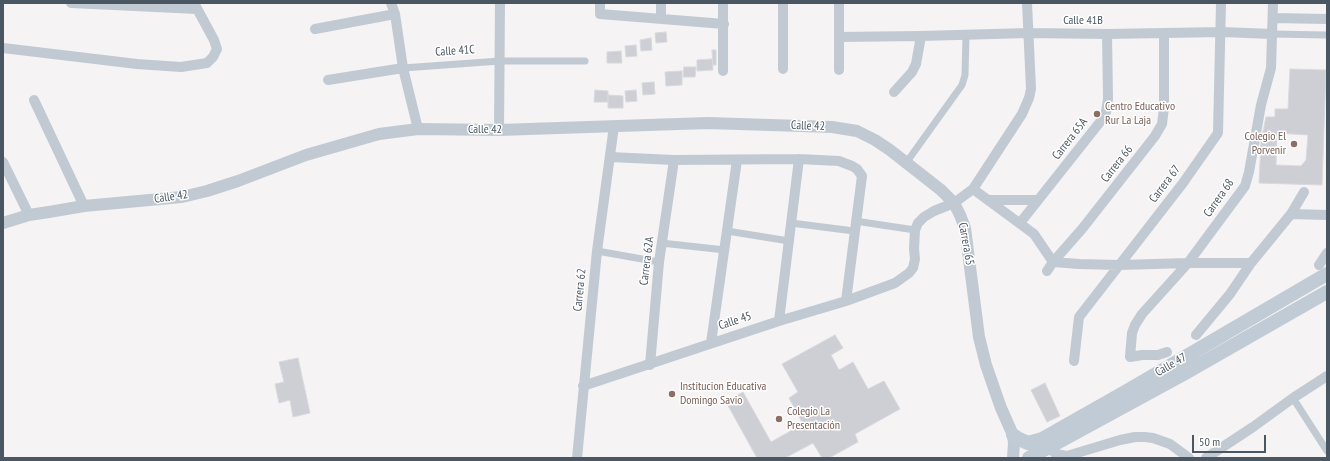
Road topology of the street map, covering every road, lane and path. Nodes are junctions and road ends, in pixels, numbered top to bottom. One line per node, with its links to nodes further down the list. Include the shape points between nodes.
1 (71, 3): 12 (street)
2 (391, 3): 13 (street)
3 (500, 3): 29 (street)
4 (600, 3): 14 (street, via 600,14)
5 (661, 3): 14 (street)
6 (723, 3): 17 (street)
7 (783, 3): 32 (street)
8 (839, 3): 27 (street)
9 (1028, 3): 21 (street)
10 (1221, 3): 20 (street, Carrera 67)
11 (1273, 3): 15 (street, Carrera 68)
12 (195, 6): 28 (street, via 217,49 214,57 207,63 180,67 137,64)
13 (395, 14): 18 (street); 31 (street)
14 (662, 18): 17 (street)
15 (1273, 18): 16 (street); 23 (street, Carrera 68)
16 (1327, 19)
17 (724, 24): 34 (street)
18 (315, 29)
19 (1164, 32): 20 (street, Calle 41B); 22 (street, Calle 41B); 68 (street, Carrera 66, via 1162,124 1087,223)
20 (1222, 32): 23 (street, Calle 41B); 71 (street, Carrera 67, via 1218,133)
21 (1029, 33): 22 (street, Calle 41B); 24 (street, Calle 41B); 47 (street, via 1029,98 1013,130)
22 (1107, 34): 50 (street, Carrera 65A, via 1106,112)
23 (1272, 34): 25 (street, Calle 41B); 69 (street, Carrera 68, via 1271,68 1245,186)
24 (966, 35): 26 (street, Calle 41B); 46 (street, via 965,76 962,85)
25 (1327, 35)
26 (920, 36): 27 (street, Calle 41B); 36 (street, via 916,64)
27 (839, 37): 33 (street)
28 (3, 48)
29 (500, 61): 30 (street, Calle 41C); 31 (street, Calle 41C); 40 (street)
30 (585, 61)
31 (404, 68): 35 (street, Calle 41C); 39 (street)
32 (783, 68)
33 (839, 70)
34 (723, 71)
35 (328, 80)
36 (894, 92)
37 (34, 100): 52 (street)
38 (614, 126): 40 (street, Calle 42); 41 (street, Carrera 62); 46 (street, Calle 42, via 708,123 832,127 857,131 875,140)
39 (418, 129): 40 (street, Calle 42); 52 (street, Calle 42, via 379,134 306,155 238,181 182,197)
40 (499, 130)
41 (610, 157): 43 (street); 65 (street, Carrera 62)
42 (799, 159): 44 (street); 57 (street); 59 (street, via 839,162 857,169 862,176)
43 (674, 160): 44 (street); 63 (street, Carrera 62A)
44 (737, 160): 61 (street)
45 (3, 162): 54 (street)
46 (906, 163): 51 (street, Calle 42)
47 (973, 189): 49 (street); 51 (street)
48 (1304, 192): 53 (street)
49 (988, 200): 50 (street); 58 (street)
50 (1038, 200): 58 (street, Carrera 65A)
51 (954, 203): 60 (street, via 924,217); 85 (street, Carrera 65, via 964,228 979,337 986,365)
52 (84, 206): 54 (street, Calle 42)
53 (1291, 214): 55 (street); 70 (street)
54 (29, 215): 56 (street, Calle 42)
55 (1327, 215)
56 (3, 223)
57 (791, 223): 59 (street); 62 (street)
58 (1020, 223): 68 (street, via 1034,234)
59 (855, 226): 60 (street); 75 (street)
60 (916, 230): 75 (street, Calle 45, via 915,260 909,273 895,283)
61 (727, 231): 62 (street); 64 (street)
62 (789, 241): 76 (street)
63 (662, 243): 64 (street); 67 (street, Carrera 62A)
64 (725, 250): 78 (street)
65 (597, 252): 67 (street); 83 (street, Carrera 62)
66 (1327, 253): 72 (street)
67 (659, 262): 81 (street, Carrera 62A)
68 (1053, 262): 71 (street); 73 (street, Carrera 66)
69 (1188, 263): 70 (street); 71 (street); 79 (street, Carrera 68, via 1142,314 1132,332 1130,357)
70 (1251, 263): 77 (street)
71 (1119, 265): 80 (street, Carrera 67, via 1079,317)
72 (1323, 269): 85 (main road, Calle 47, via 1125,392 1042,439 1028,443)
73 (1047, 271)
74 (1327, 292): 86 (main road, Calle 47, via 1185,374)
75 (846, 301): 76 (street, Calle 45)
76 (780, 320): 78 (street, Calle 45)
77 (1196, 336)
78 (711, 343): 81 (street, Calle 45)
79 (1167, 352)
80 (1074, 361)
81 (650, 365): 83 (street, Calle 45)
82 (1327, 376): 84 (street)
83 (583, 386): 88 (street, Carrera 62)
84 (1292, 398): 87 (street); 92 (street)
85 (1013, 435): 89 (street, Carrera 65)
86 (1049, 448): 90 (main road, Calle 47); 91 (street, via 1056,454 1067,456 1120,440 1145,437 1170,444)
87 (1327, 451)
88 (577, 458)
89 (1013, 458)
90 (1029, 458)
91 (1189, 458)
92 (1206, 458)

